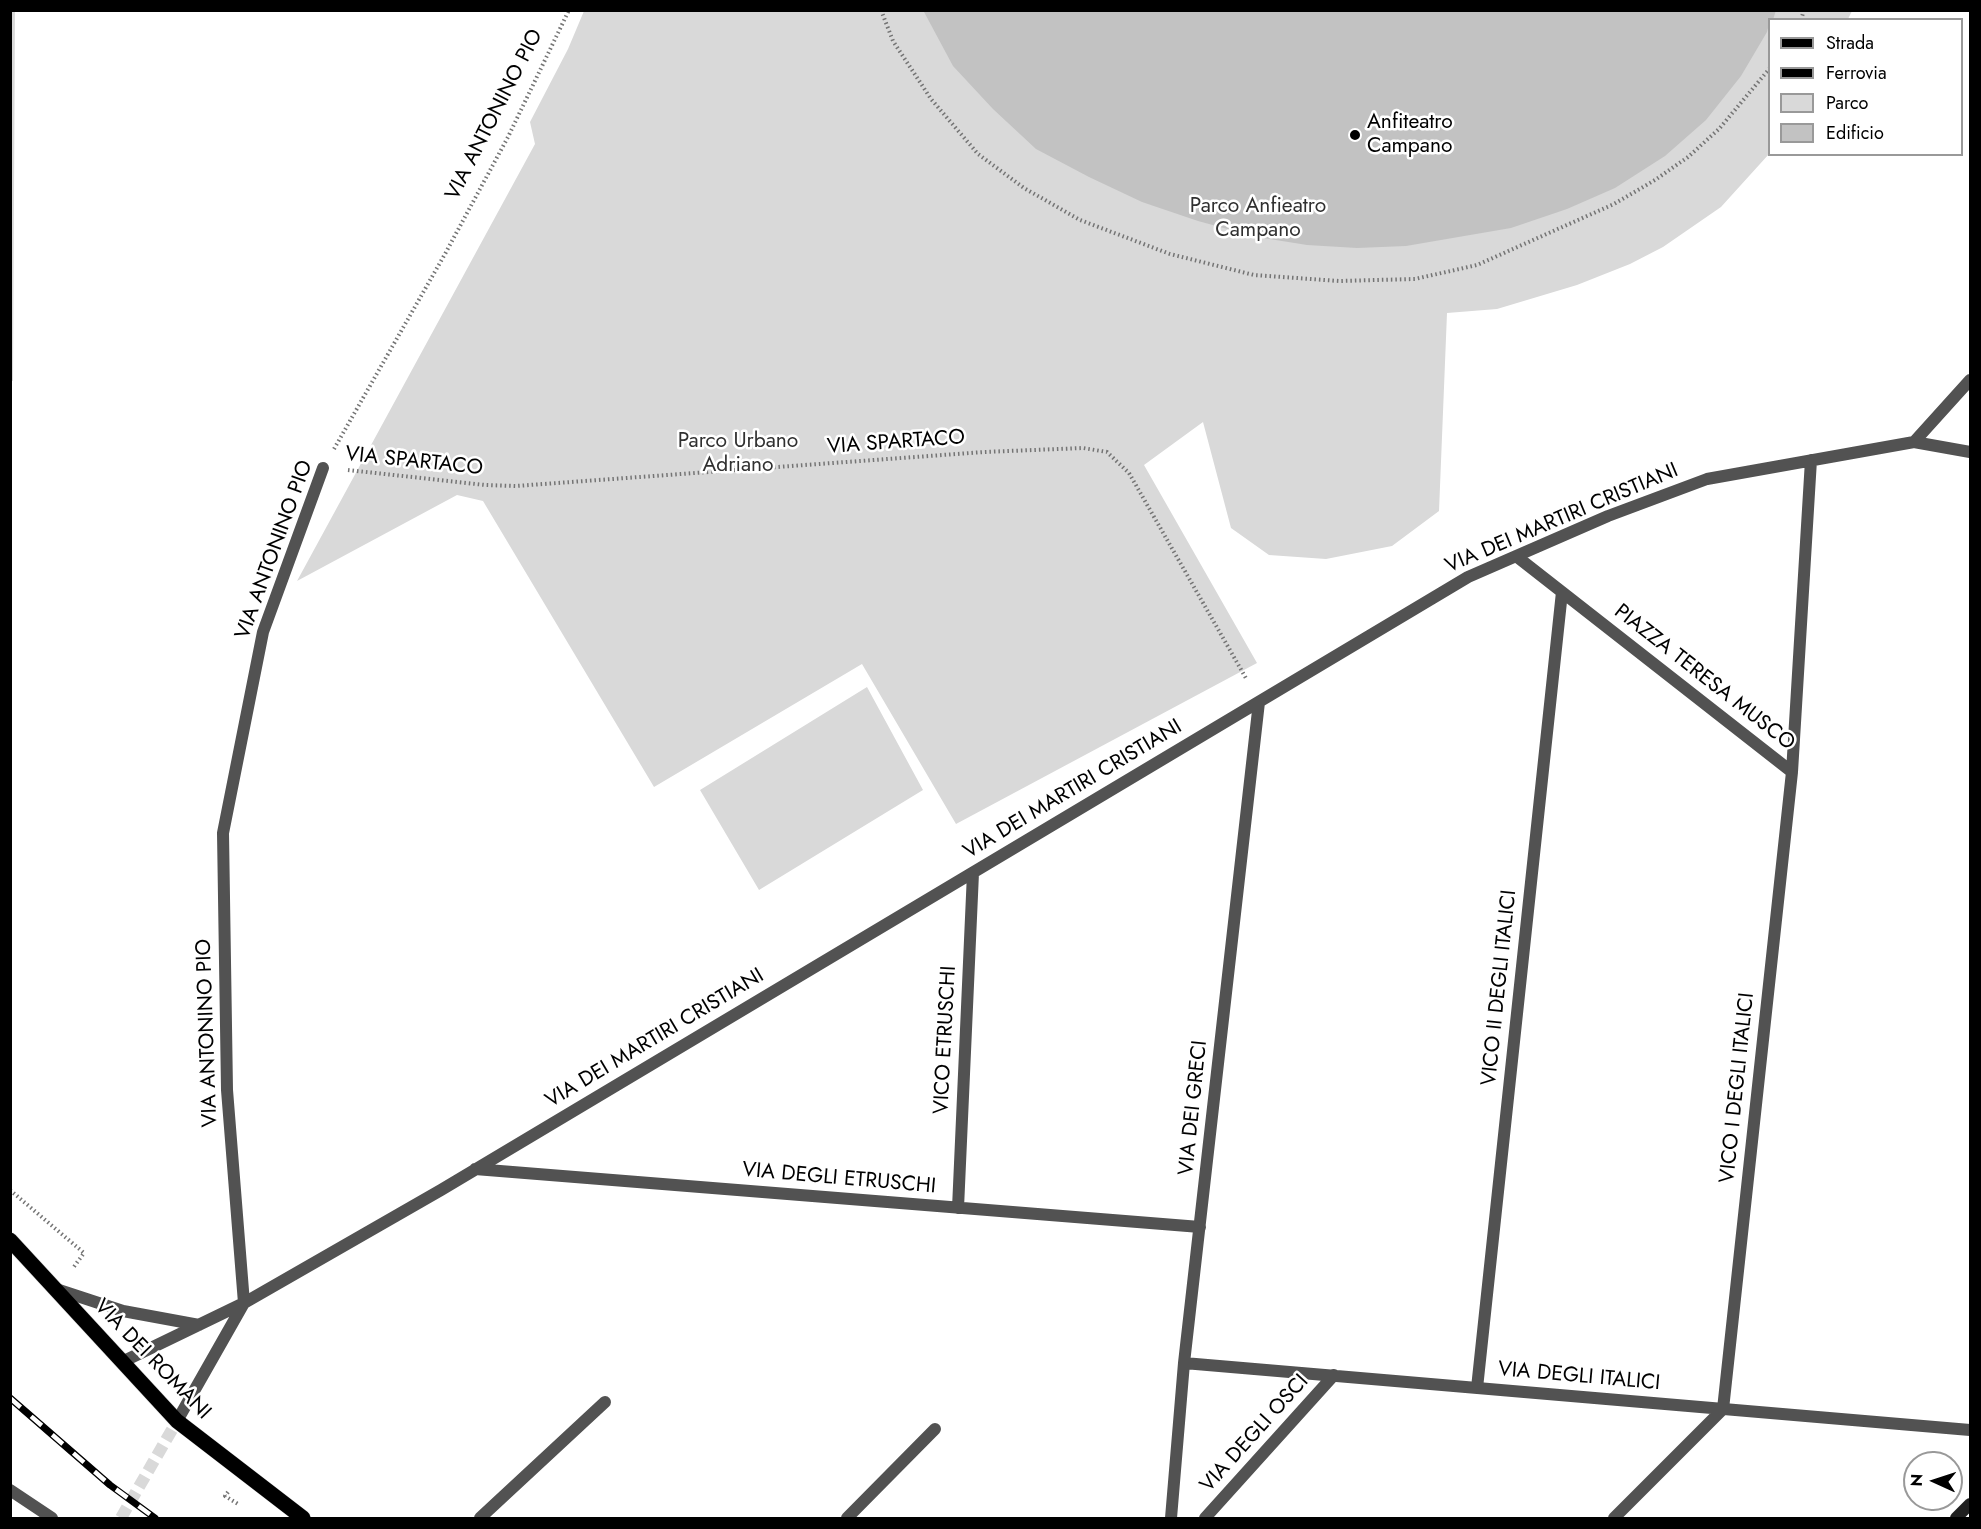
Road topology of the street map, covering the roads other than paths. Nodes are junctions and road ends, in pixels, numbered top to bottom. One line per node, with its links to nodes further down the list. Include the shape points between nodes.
1 (1971, 380): 2 (street)
2 (1914, 441): 3 (street, VIA DEI MARTIRI CRISTIANI); 4 (street, VIA DEI MARTIRI CRISTIANI)
3 (1971, 452)
4 (1811, 460): 6 (street, VIA DEI MARTIRI CRISTIANI, via 1707,479); 9 (street, PIAZZA TERESA MUSCO)
5 (323, 468): 16 (street, VIA ANTONINO PIO, via 263,632 223,832 227,1090)
6 (1516, 556): 7 (street, PIAZZA TERESA MUSCO); 8 (street, VIA DEI MARTIRI CRISTIANI, via 1468,577)
7 (1562, 592): 9 (street, PIAZZA TERESA MUSCO); 21 (street, VICO II DEGLI ITALICI)
8 (1259, 702): 10 (street, VIA DEI MARTIRI CRISTIANI); 13 (street, VIA DEI GRECI)
9 (1792, 772): 23 (street, VICO I DEGLI ITALICI)
10 (973, 873): 11 (street, VIA DEI MARTIRI CRISTIANI); 12 (street, VICO ETRUSCHI)
11 (475, 1169): 12 (street, VIA DEGLI ETRUSCHI); 16 (street, VIA DEI MARTIRI CRISTIANI)
12 (958, 1208): 13 (street, VIA DEGLI ETRUSCHI)
13 (1200, 1227): 19 (street, VIA DEI GRECI)
14 (10, 1240): 15 (main road, VIA DEI ROMANI)
15 (56, 1289): 17 (street, via 123,1311); 18 (main road, VIA DEI ROMANI)
16 (244, 1303): 17 (street, VIA DEI MARTIRI CRISTIANI); 24 (street)
17 (199, 1325): 18 (street, VIA DEI MARTIRI CRISTIANI)
18 (122, 1362): 24 (main road, VIA DEI ROMANI)
19 (1184, 1363): 20 (street, VIA DEGLI ITALICI); 33 (street, VIA DEI GRECI)
20 (1334, 1376): 21 (street, VIA DEGLI ITALICI); 34 (street, VIA DEGLI OSCI)
21 (1476, 1388): 23 (street, VIA DEGLI ITALICI)
22 (605, 1402): 31 (street)
23 (1723, 1409): 26 (street, VIA DEGLI ITALICI); 35 (street)
24 (177, 1421): 30 (main road, VIA DEI ROMANI)
25 (935, 1429): 32 (street)
26 (1971, 1430)
27 (10, 1490): 29 (street)
28 (1971, 1504): 36 (main road)
29 (52, 1518)
30 (303, 1518)
31 (480, 1518)
32 (847, 1518)
33 (1172, 1518)
34 (1205, 1518)
35 (1614, 1518)
36 (1956, 1518)

